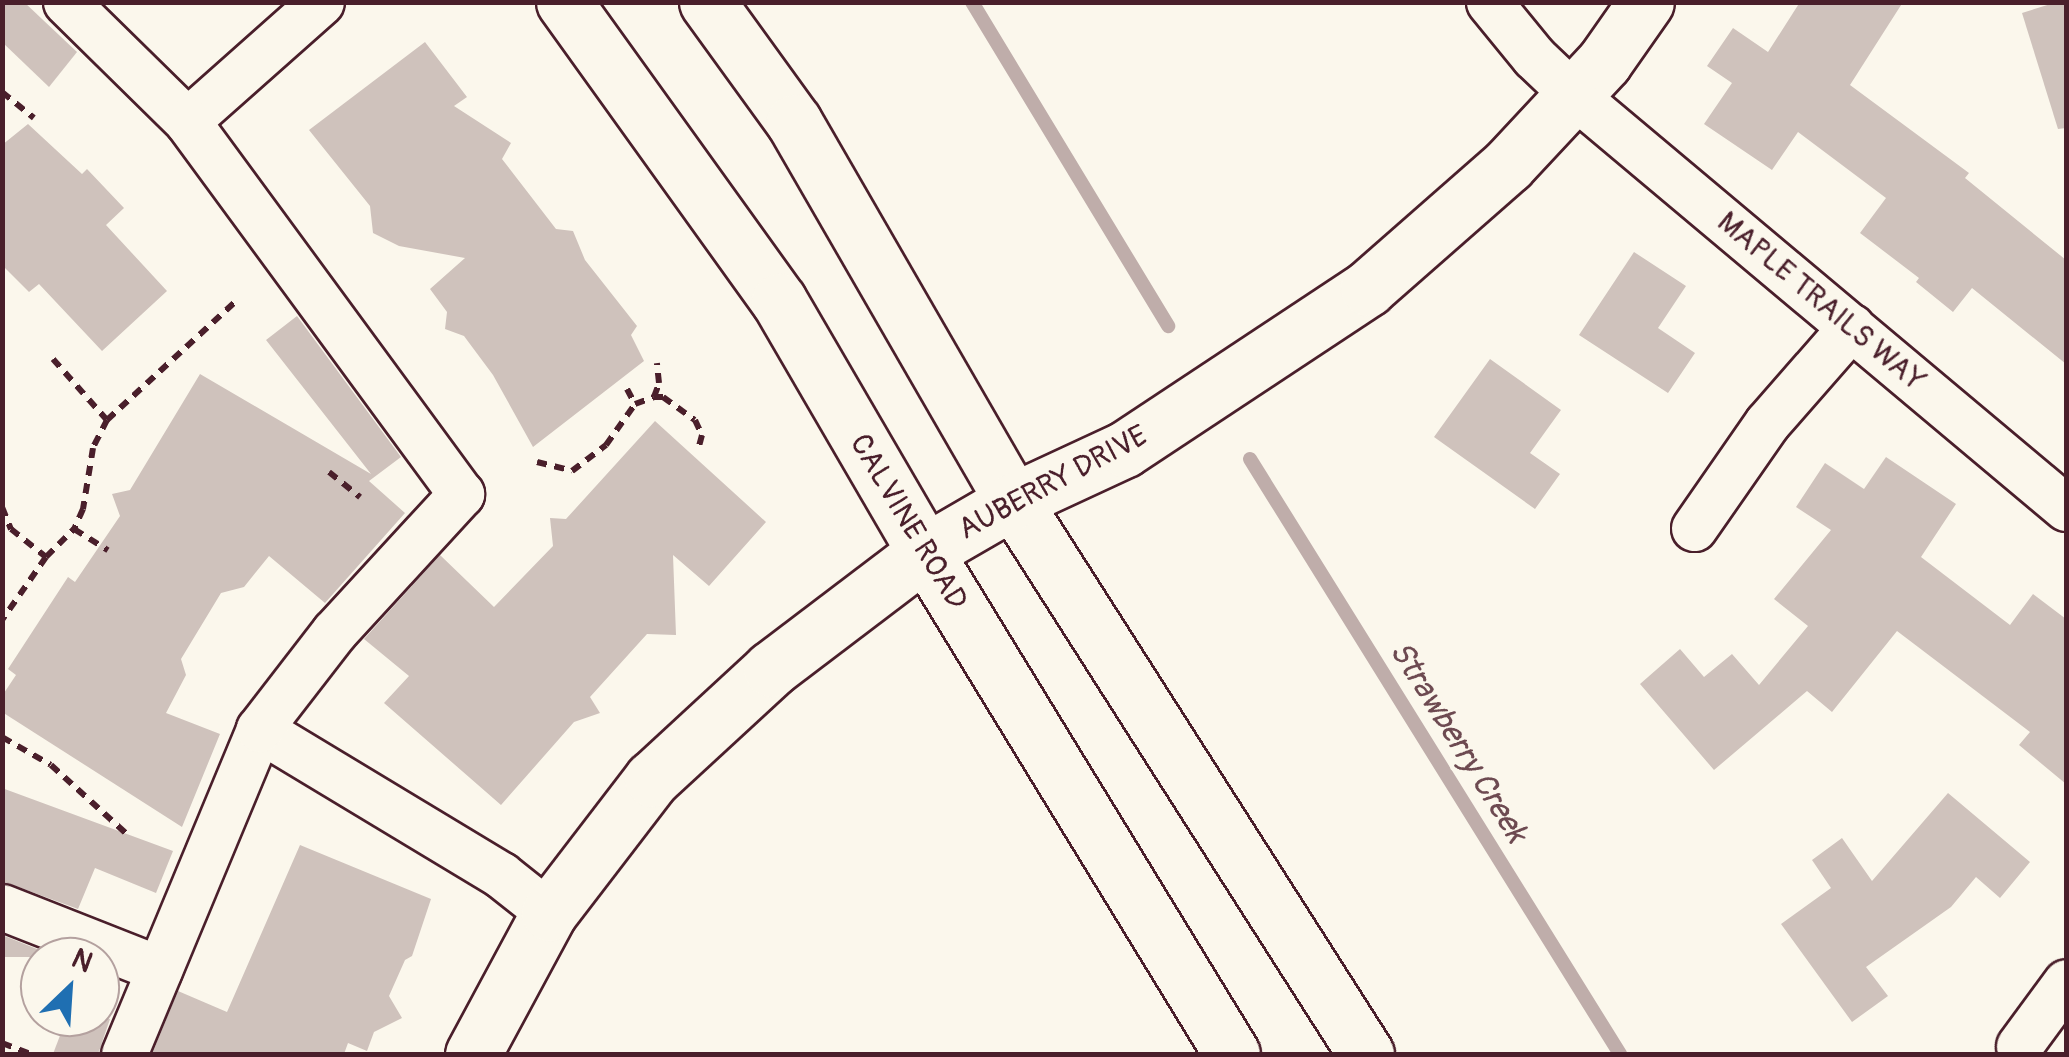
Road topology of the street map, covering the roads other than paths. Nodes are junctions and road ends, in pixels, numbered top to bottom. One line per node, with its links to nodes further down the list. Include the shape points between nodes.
1 (66, 2): 8 (street)
2 (322, 2): 8 (street)
3 (564, 2): 13 (main road, CALVINE ROAD, via 779,301)
4 (707, 2): 10 (main road, via 794,122)
5 (1489, 2): 7 (street, MAPLE TRAILS WAY)
6 (1646, 2): 7 (main road, AUBERRY DRIVE)
7 (1575, 96): 9 (street, MAPLE TRAILS WAY); 10 (main road, AUBERRY DRIVE, via 1416,250 1310,328 1125,449)
8 (187, 121): 14 (street, via 461,494 334,632)
9 (1851, 327): 11 (street, MAPLE TRAILS WAY); 12 (street, via 1767,423)
10 (1013, 501): 13 (main road, AUBERRY DRIVE); 23 (main road)
11 (2066, 508)
12 (1694, 528)
13 (925, 552): 16 (main road, AUBERRY DRIVE, via 772,669 652,778); 22 (main road, CALVINE ROAD)
14 (260, 729): 16 (street, via 502,875); 17 (street)
15 (2, 906): 17 (street)
16 (549, 913): 21 (main road, AUBERRY DRIVE)
17 (159, 969): 20 (street)
18 (2066, 982): 19 (street)
19 (2019, 1046)
20 (124, 1054)
21 (473, 1054)
22 (1232, 1054)
23 (1366, 1054)

